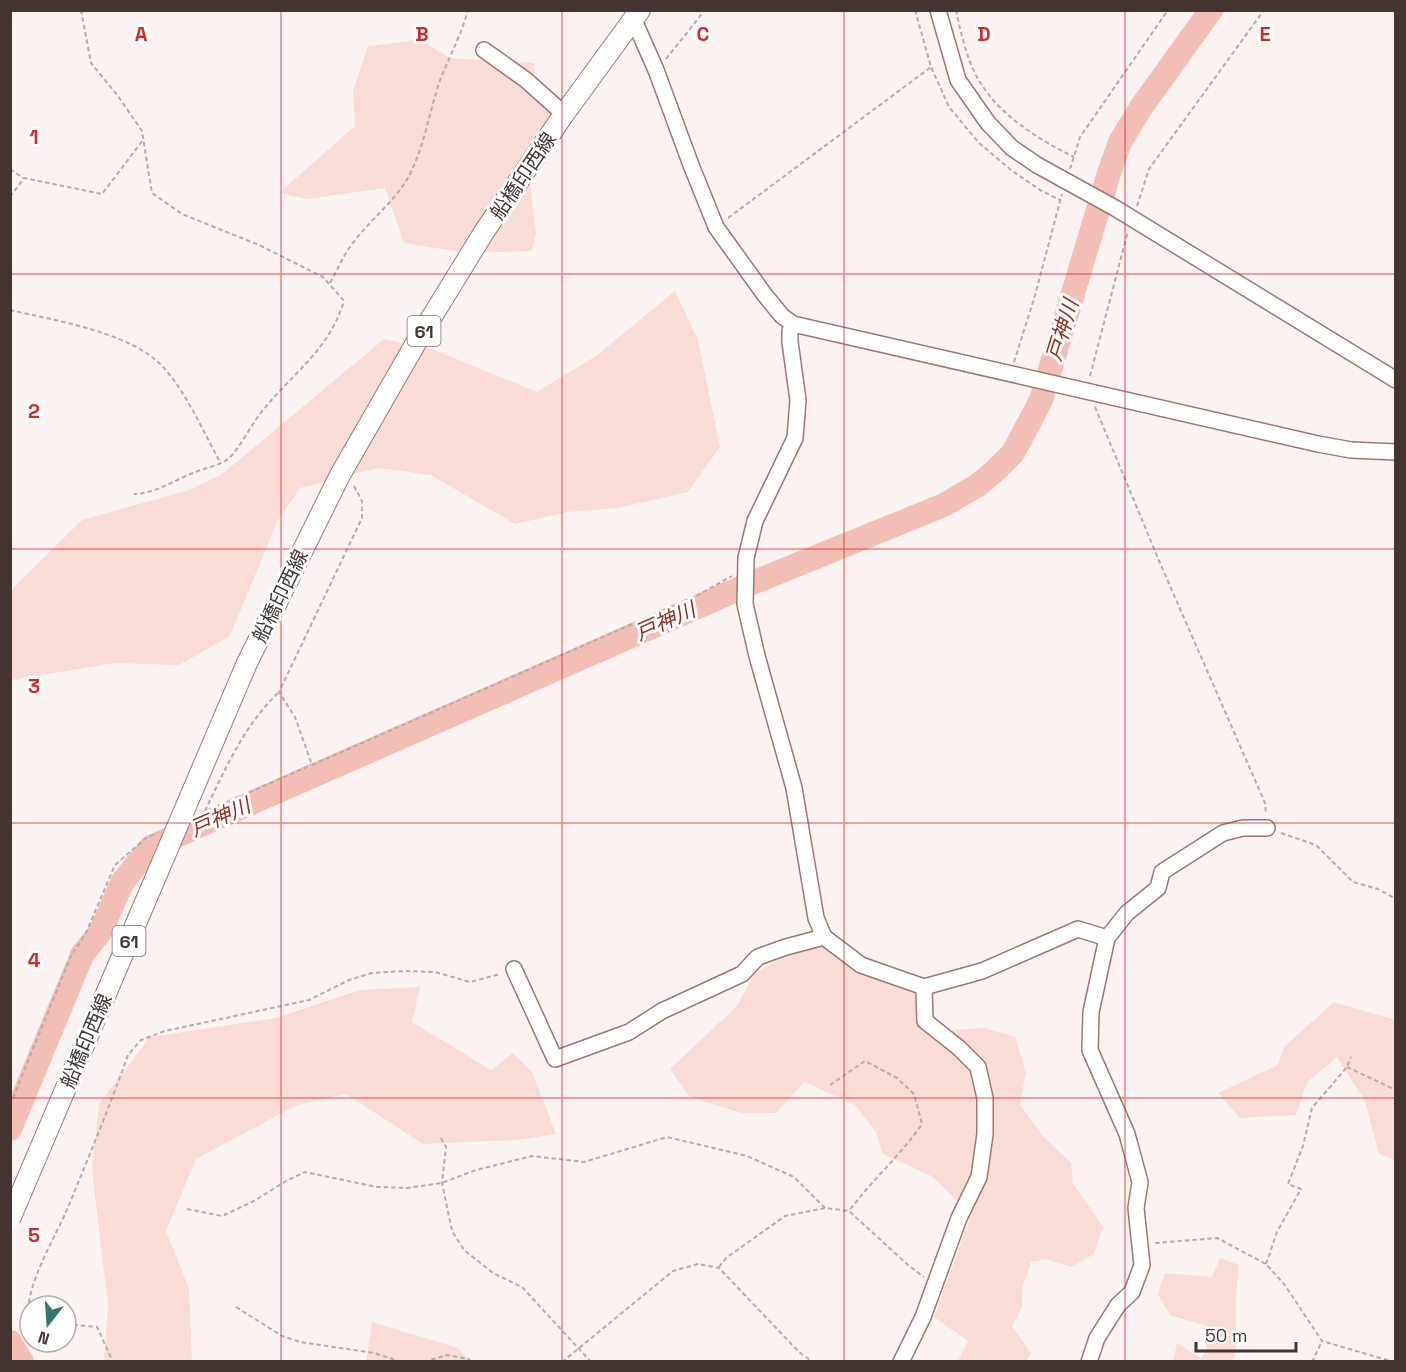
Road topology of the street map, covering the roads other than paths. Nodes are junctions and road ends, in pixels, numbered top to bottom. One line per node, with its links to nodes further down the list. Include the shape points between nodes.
1 (938, 10): 6 (street, via 958,80 988,123 1012,148)
2 (634, 13): 4 (main road, 船橋印西線 / 61); 5 (street, via 716,227 764,294)
3 (484, 50): 4 (street)
4 (564, 114): 13 (main road, 船橋印西線 / 61, bridge, via 484,232 340,475 247,663)
5 (793, 324): 7 (street, via 1318,444); 9 (street, via 790,342 798,400 795,438 755,521 744,573 745,604 795,788 816,918)
6 (1395, 380)
7 (1395, 452)
8 (1267, 828): 10 (street, via 1223,833 1162,872 1158,888 1127,913)
9 (824, 937): 11 (street, via 758,957 742,974 662,1011 629,1032 555,1059); 12 (street, via 861,965)
10 (1107, 938): 12 (street, via 1078,929 982,971); 15 (street, via 1091,1012 1090,1050 1127,1134 1140,1182 1136,1208 1142,1265 1132,1293 1118,1305 1097,1338)
11 (514, 969)
12 (924, 987): 14 (street, via 925,1021 978,1066 985,1098 985,1134 979,1177)
13 (10, 1219)
14 (901, 1362)
15 (1089, 1362)

